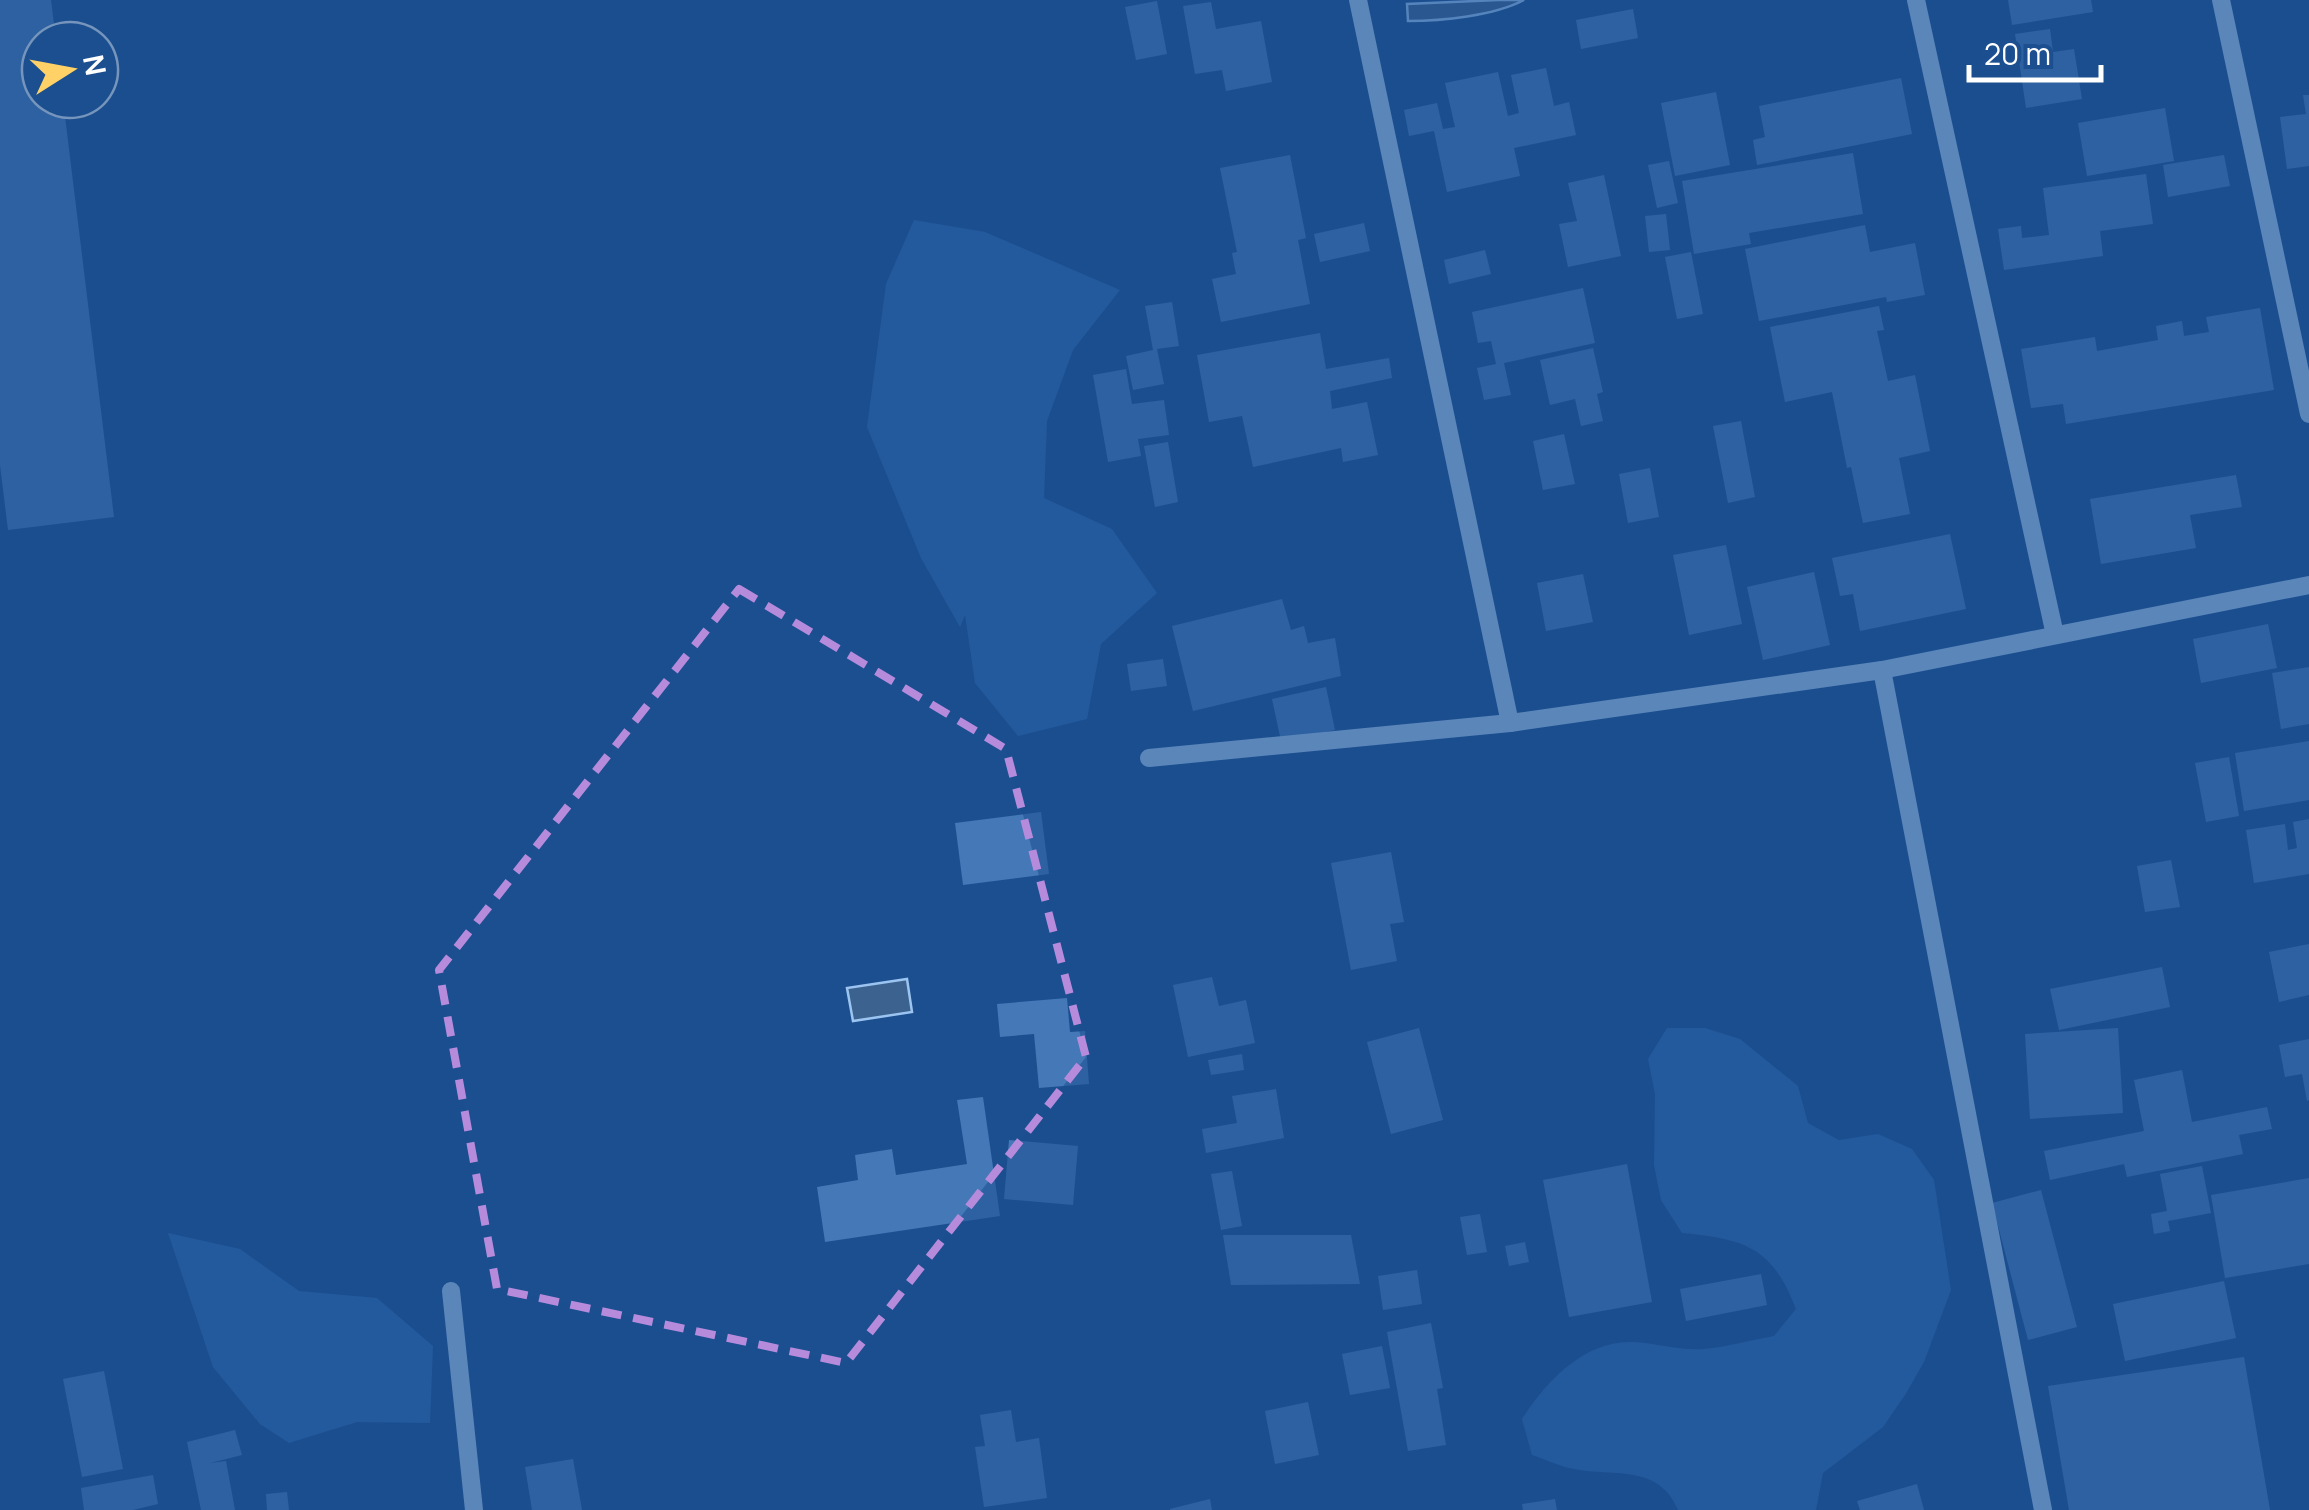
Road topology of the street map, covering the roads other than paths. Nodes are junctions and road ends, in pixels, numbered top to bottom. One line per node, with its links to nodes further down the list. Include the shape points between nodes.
1 (1358, 0): 8 (street)
2 (1916, 0): 6 (street)
3 (2221, 0): 4 (street)
4 (2309, 414)
5 (2309, 586): 6 (street)
6 (2055, 635): 7 (street)
7 (1882, 670): 8 (street); 12 (street)
8 (1510, 723): 9 (street)
9 (1149, 758)
10 (452, 1291): 11 (street)
11 (474, 1510)
12 (2043, 1510)

